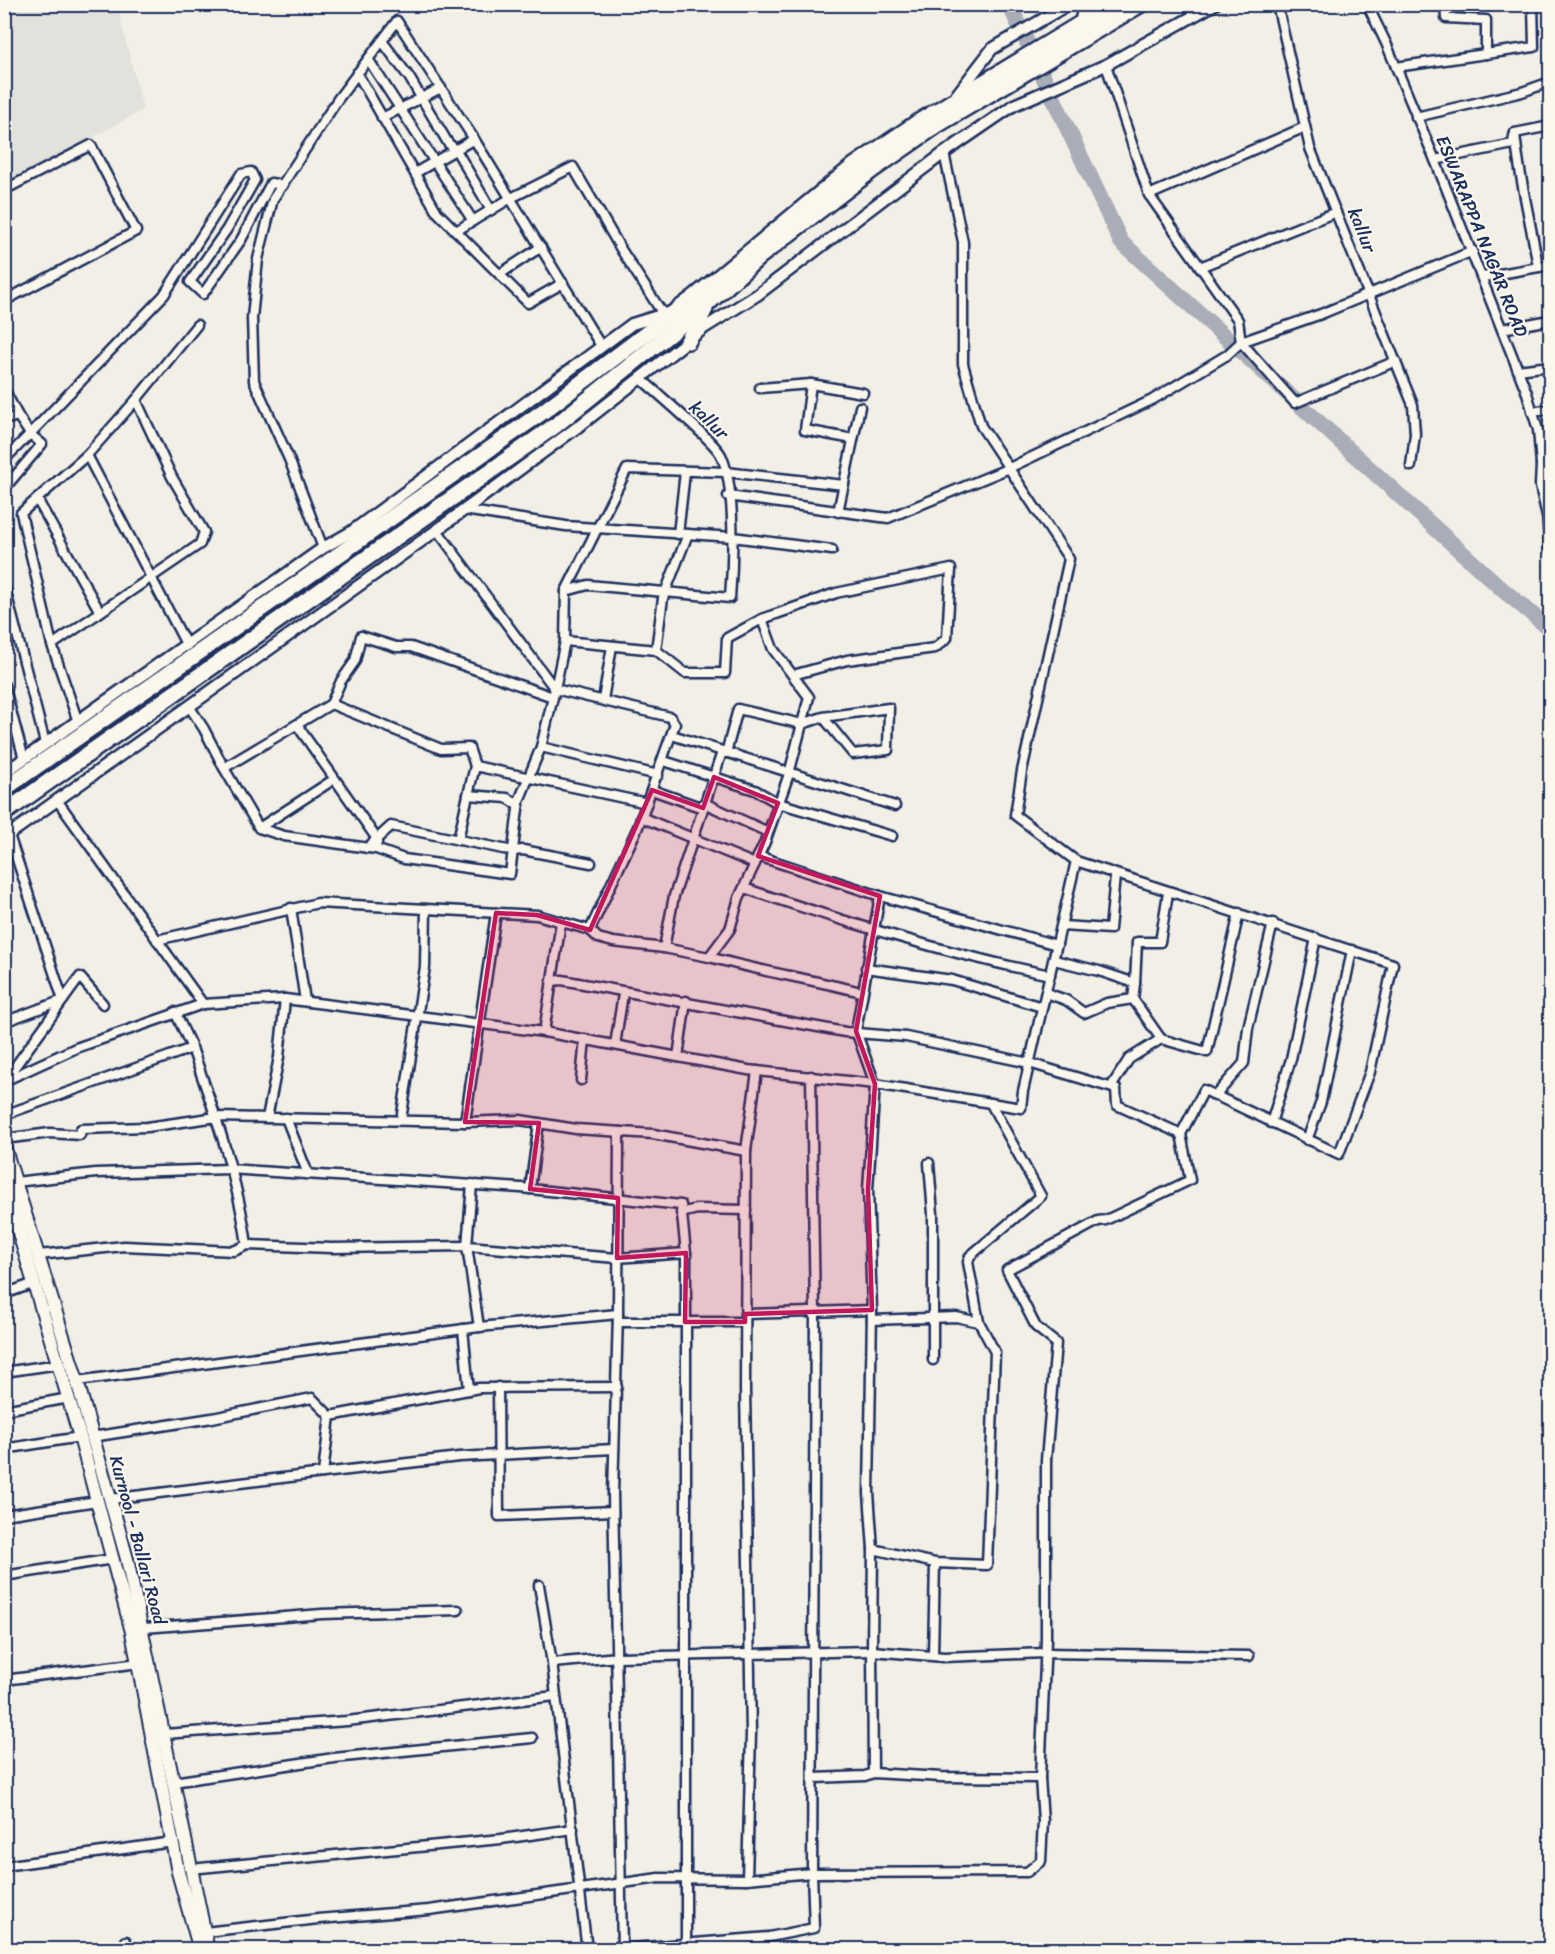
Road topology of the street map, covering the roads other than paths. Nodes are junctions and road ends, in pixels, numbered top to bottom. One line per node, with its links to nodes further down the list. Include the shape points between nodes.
1 (1069, 4): 22 (street, via 992,49)
2 (1086, 4): 10 (highway)
3 (1113, 4): 10 (highway)
4 (1141, 4): 12 (highway)
5 (1215, 4): 15 (street)
6 (1277, 4): 27 (street, kallur)
7 (1367, 4): 16 (street, ESWARAPPA NAGAR ROAD)
8 (1445, 4): 13 (street, via 1446,18 1486,20)
9 (1533, 4): 13 (street, via 1534,47)
10 (1083, 24): 12 (highway)
11 (382, 41): 14 (street); 20 (street, via 398,21); 21 (street)
12 (1064, 43): 19 (highway)
13 (1486, 54): 16 (street)
14 (368, 59): 17 (street); 23 (street)
15 (1106, 65): 31 (street, via 1014,105); 37 (street)
16 (1396, 68): 24 (street, ESWARAPPA NAGAR ROAD)
17 (357, 73): 25 (street); 35 (street)
18 (1551, 82): 24 (street)
19 (993, 85): 22 (highway); 53 (highway, via 872,170 760,256)
20 (441, 88): 21 (street); 29 (street)
21 (421, 98): 23 (street); 30 (street)
22 (948, 105): 54 (highway, via 854,166)
23 (400, 109): 25 (street); 33 (street)
24 (1416, 117): 32 (street, ESWARAPPA NAGAR ROAD)
25 (382, 118): 34 (street)
26 (1551, 126): 28 (street)
27 (1305, 127): 37 (street); 40 (street, kallur)
28 (1515, 133): 32 (street, via 1513,144); 47 (street, via 1518,169 1530,209)
29 (474, 139): 30 (street); 38 (street)
30 (456, 150): 33 (street); 39 (street)
31 (944, 153): 58 (street, via 757,295); 81 (street, via 963,242 963,364 981,426)
32 (1435, 160): 44 (street, ESWARAPPA NAGAR ROAD)
33 (434, 162): 34 (street); 41 (street)
34 (415, 173): 42 (street, via 436,212)
35 (283, 185): 75 (street, via 271,183 241,240 203,294 190,282 255,180 251,172 241,174 164,295); 97 (street, via 273,199 258,259 252,318 254,381)
36 (4, 190): 52 (street, via 91,145 136,231)
37 (1149, 195): 46 (street)
38 (511, 198): 39 (street); 43 (street); 54 (street, via 573,167 622,251)
39 (490, 210): 41 (street)
40 (1336, 212): 46 (street); 51 (street, kallur)
41 (473, 221): 42 (street)
42 (456, 231): 48 (street)
43 (541, 247): 48 (street); 50 (street)
44 (1473, 251): 49 (street, ESWARAPPA NAGAR ROAD); 51 (street)
45 (1551, 265): 47 (street)
46 (1200, 267): 59 (street, via 1238,320)
47 (1538, 267): 49 (street)
48 (500, 274): 50 (street, via 528,303)
49 (1483, 277): 57 (street, ESWARAPPA NAGAR ROAD)
50 (563, 283): 60 (street)
51 (1370, 293): 59 (street); 61 (street, kallur)
52 (4, 301)
53 (707, 304): 58 (highway); 143 (highway, via 556,425)
54 (670, 312): 60 (street, via 632,324); 134 (highway, via 541,413)
55 (1551, 320): 57 (street)
56 (197, 325): 69 (street)
57 (1502, 329): 63 (street, ESWARAPPA NAGAR ROAD)
58 (688, 341): 64 (street)
59 (1241, 342): 61 (street, via 1295,403); 81 (street, via 1227,355 1152,400)
60 (601, 346): 97 (street, via 351,532)
61 (1396, 361): 80 (street, kallur, via 1413,405)
62 (1551, 366): 63 (street)
63 (1518, 370): 72 (street, ESWARAPPA NAGAR ROAD)
64 (640, 378): 83 (street, kallur, via 720,453); 88 (street)
65 (811, 384): 67 (street); 68 (street); 76 (street, via 804,430)
66 (4, 388): 73 (street)
67 (760, 388)
68 (863, 393)
69 (136, 400): 77 (street); 99 (street, via 172,477 204,532 200,544)
70 (860, 407): 76 (street)
71 (1551, 409): 72 (street)
72 (1532, 412): 79 (street, ESWARAPPA NAGAR ROAD)
73 (18, 417): 74 (street); 75 (street)
74 (4, 420)
75 (30, 434): 78 (street); 85 (street, via 42,444)
76 (853, 439): 84 (street)
77 (87, 455): 87 (street); 99 (street)
78 (4, 460)
79 (1546, 463): 90 (street, ESWARAPPA NAGAR ROAD, via 1540,486)
80 (1411, 466)
81 (1007, 469): 89 (street, via 888,518); 155 (street, via 1069,559 1015,815)
82 (685, 472): 83 (street); 91 (street, via 627,469); 93 (street)
83 (726, 472): 84 (street); 86 (street, kallur)
84 (844, 485): 89 (street)
85 (4, 489)
86 (728, 496): 89 (street); 95 (street, kallur)
87 (37, 499): 103 (street); 106 (street, via 21,513)
88 (464, 510): 91 (street); 92 (street)
89 (838, 512)
90 (1549, 515): 96 (street, ESWARAPPA NAGAR ROAD)
91 (596, 528): 93 (street); 101 (street)
92 (437, 530): 112 (street); 115 (street)
93 (678, 534): 94 (street)
94 (688, 534): 95 (street); 102 (street)
95 (733, 537): 98 (street); 102 (street, kallur, via 730,598)
96 (1550, 546)
97 (323, 548): 107 (street)
98 (832, 550)
99 (152, 578): 103 (street); 107 (street)
100 (4, 584): 121 (street)
101 (566, 591): 102 (street, via 588,585); 105 (street)
102 (665, 594): 109 (street)
103 (100, 612): 106 (street)
104 (762, 619): 109 (street, via 727,638 725,673 685,673); 110 (street, via 773,649); 110 (street, via 836,593 951,568 947,638 935,648 847,660)
105 (565, 641): 108 (street); 112 (street)
106 (52, 645): 117 (street)
107 (187, 646): 117 (street)
108 (612, 646): 109 (street); 113 (street)
109 (656, 650)
110 (793, 675): 119 (street, via 808,697)
111 (4, 685): 124 (street)
112 (554, 693): 113 (street); 114 (street, via 411,647 396,647 361,636 355,661); 122 (street)
113 (603, 700): 120 (street, via 670,717 675,724)
114 (331, 704): 118 (street); 126 (street, via 441,749 469,748)
115 (189, 706): 127 (street); 137 (street)
116 (823, 717): 116 (street, via 889,708 888,750 853,754); 119 (street)
117 (77, 720): 121 (street)
118 (297, 724): 127 (street); 133 (street)
119 (802, 724): 123 (street, via 738,709); 129 (street)
120 (672, 735): 123 (street); 125 (street)
121 (45, 743): 124 (street)
122 (541, 747): 130 (street); 131 (street)
123 (724, 753): 129 (street); 132 (street)
124 (24, 759): 128 (street)
125 (664, 761): 130 (street); 132 (street)
126 (475, 766): 131 (street); 136 (street)
127 (224, 768): 145 (street)
128 (4, 773)
129 (789, 774): 139 (street); 142 (street)
130 (658, 775): 135 (street)
131 (531, 777): 138 (street); 140 (street)
132 (714, 777): 139 (street, via 755,790); 141 (street)
133 (333, 780): 145 (street); 149 (street)
134 (4, 789)
135 (652, 790): 138 (street); 141 (street)
136 (468, 795): 140 (street, via 507,798); 151 (street)
137 (57, 800): 148 (street); 171 (street)
138 (647, 803): 144 (street)
139 (778, 803): 146 (street); 147 (street)
140 (519, 805): 153 (street)
141 (703, 806): 146 (street); 150 (street)
142 (895, 806)
143 (4, 813)
144 (641, 817): 150 (street); 168 (street)
145 (259, 828): 152 (street, via 284,836)
146 (768, 832): 154 (street)
147 (892, 836)
148 (7, 837): 186 (street)
149 (377, 839): 151 (street, via 391,826); 152 (street)
150 (693, 839): 154 (street); 173 (street, via 674,896)
151 (458, 840): 153 (street)
152 (372, 848): 153 (street, via 404,860 510,874)
153 (513, 851): 156 (street)
154 (756, 860): 158 (street); 160 (street)
155 (1076, 861): 157 (street); 167 (street)
156 (591, 863)
157 (1115, 876): 159 (street); 167 (street, via 1110,929)
158 (744, 888): 169 (street); 175 (street, via 730,929)
159 (1168, 893): 164 (street); 180 (street, via 1160,942 1137,942)
160 (880, 896): 169 (street); 172 (street)
161 (291, 908): 162 (street, via 318,903); 171 (street); 187 (street)
162 (426, 909): 163 (street); 193 (street, via 425,967)
163 (496, 913): 165 (street, via 537,915); 195 (street)
164 (1239, 913): 166 (street); 199 (street, via 1207,1052)
165 (561, 922): 168 (street); 179 (street)
166 (1273, 923): 170 (street); 210 (street, via 1248,1028 1244,1063)
167 (1062, 926): 172 (street)
168 (590, 930): 173 (street, via 598,938 613,942)
169 (873, 932): 177 (street); 178 (street)
170 (1316, 938): 174 (street); 219 (street, via 1291,1059)
171 (157, 940): 190 (street)
172 (1057, 945): 176 (street)
173 (664, 948): 175 (street)
174 (1352, 950): 223 (street, via 1321,1102); 223 (street, via 1393,964 1370,1072 1339,1154)
175 (708, 957): 181 (street, via 760,972 792,975)
176 (1054, 960): 178 (street); 180 (street)
177 (866, 968): 181 (street); 191 (street, via 952,980)
178 (1050, 975): 182 (street)
179 (551, 981): 183 (street); 197 (street)
180 (1134, 984): 185 (street)
181 (861, 992): 196 (street)
182 (1046, 993): 185 (street, via 1066,1000 1084,1013); 191 (street)
183 (623, 994): 188 (street); 200 (street)
184 (285, 999): 187 (street); 190 (street); 214 (street)
185 (1133, 999): 199 (street)
186 (63, 1000): 189 (street, via 80,977); 194 (street); 206 (street)
187 (305, 1001): 193 (street)
188 (686, 1001): 196 (street); 202 (street)
189 (103, 1004)
190 (203, 1004): 192 (street)
191 (1042, 1007): 203 (street)
192 (175, 1012): 201 (street); 206 (street, via 76,1048)
193 (418, 1015): 195 (street); 216 (street)
194 (4, 1022)
195 (479, 1023): 197 (street); 217 (street)
196 (856, 1031): 203 (street, via 906,1037); 208 (street)
197 (544, 1032): 198 (street)
198 (585, 1039): 200 (street); 207 (street)
199 (1161, 1039): 209 (street, via 1129,1059)
200 (615, 1045): 202 (street)
201 (192, 1048): 212 (street); 213 (street)
202 (678, 1057): 204 (street)
203 (1029, 1063): 209 (street); 211 (street, via 1021,1108)
204 (757, 1071): 205 (street); 225 (street)
205 (811, 1076): 208 (street); 244 (street)
206 (5, 1080)
207 (581, 1080)
208 (875, 1084): 211 (street); 243 (street, via 868,1189)
209 (1111, 1087): 221 (street, via 1116,1089 1117,1105)
210 (1215, 1096): 219 (street); 221 (street, via 1204,1090)
211 (991, 1104): 250 (street, via 1041,1196 970,1256)
212 (4, 1115)
213 (217, 1117): 214 (street); 222 (street, via 147,1127 81,1129 80,1135 50,1133); 227 (street)
214 (267, 1118): 215 (street)
215 (286, 1118): 216 (street); 228 (street)
216 (401, 1120): 217 (street)
217 (465, 1122): 218 (street)
218 (539, 1123): 220 (street); 231 (street)
219 (1271, 1123): 223 (street)
220 (619, 1132): 225 (street, via 653,1134); 232 (street)
221 (1181, 1134): 280 (street, via 1190,1180 1098,1221 1007,1270 1036,1327 1056,1344 1046,1460)
222 (4, 1138)
223 (1307, 1140)
224 (4, 1146): 229 (main road, Kurnool - Ballari Road)
225 (746, 1151): 233 (street)
226 (929, 1163): 247 (street)
227 (229, 1169): 228 (street); 229 (street, via 96,1173); 236 (street, via 242,1206)
228 (308, 1174): 230 (street)
229 (10, 1183): 235 (main road, Kurnool - Ballari Road); 239 (main road, Kurnool - Ballari Road)
230 (472, 1184): 231 (street); 237 (street)
231 (530, 1189): 232 (street)
232 (618, 1198): 234 (street, via 681,1205); 240 (street)
233 (746, 1210): 234 (street, via 697,1209); 246 (street)
234 (681, 1213): 238 (street)
235 (10, 1222): 241 (main road, Kurnool - Ballari Road)
236 (247, 1245): 237 (street); 239 (street, via 234,1251 124,1246)
237 (467, 1246): 240 (street); 251 (street)
238 (687, 1252): 240 (street); 249 (street)
239 (39, 1255): 256 (main road, Kurnool - Ballari Road)
240 (617, 1258): 245 (street)
241 (35, 1283): 242 (street); 254 (main road, Kurnool - Ballari Road)
242 (4, 1294)
243 (872, 1310): 244 (street); 248 (street)
244 (815, 1311): 246 (street); 279 (street)
245 (618, 1318): 249 (street); 251 (street); 258 (street)
246 (745, 1318): 249 (street); 282 (street)
247 (933, 1318): 248 (street); 250 (street); 253 (street)
248 (872, 1320): 271 (street, via 869,1493)
249 (685, 1322): 281 (street)
250 (979, 1322): 273 (street, via 995,1352 987,1565)
251 (479, 1327): 252 (street)
252 (462, 1329): 256 (street); 259 (street)
253 (933, 1360)
254 (59, 1364): 255 (street); 260 (main road, Kurnool - Ballari Road)
255 (4, 1372)
256 (77, 1381): 263 (main road, Kurnool - Ballari Road)
257 (498, 1387): 258 (street); 259 (street); 266 (street)
258 (617, 1387): 265 (street)
259 (469, 1390): 262 (street)
260 (69, 1398): 261 (street); 263 (main road, Kurnool - Ballari Road)
261 (4, 1410)
262 (330, 1416): 263 (street, via 312,1398); 267 (street)
263 (86, 1437): 264 (street); 268 (main road, Kurnool - Ballari Road)
264 (4, 1449)
265 (614, 1449): 266 (street); 269 (street)
266 (499, 1455): 267 (street); 269 (street, via 499,1516)
267 (323, 1473): 268 (street)
268 (104, 1500): 270 (street); 272 (main road, Kurnool - Ballari Road); 277 (main road, Kurnool - Ballari Road)
269 (614, 1510): 285 (street)
270 (4, 1515)
271 (873, 1550): 273 (street); 278 (street)
272 (113, 1559): 274 (street); 286 (main road, Kurnool - Ballari Road)
273 (935, 1563): 283 (street)
274 (4, 1576)
275 (539, 1585): 287 (street)
276 (458, 1610): 277 (street, via 322,1614)
277 (144, 1628): 290 (main road, Kurnool - Ballari Road)
278 (872, 1651): 279 (street); 283 (street); 292 (street)
279 (813, 1653): 282 (street); 293 (street)
280 (1044, 1653): 283 (street); 284 (street); 294 (street)
281 (686, 1655): 282 (street); 285 (street); 301 (street)
282 (750, 1655): 302 (street)
283 (933, 1655)
284 (1249, 1656)
285 (618, 1657): 287 (street); 303 (street)
286 (139, 1663): 288 (street); 297 (main road, Kurnool - Ballari Road)
287 (552, 1663): 289 (street)
288 (4, 1680)
289 (555, 1696): 290 (street, via 347,1721); 296 (street)
290 (164, 1734): 295 (main road, Kurnool - Ballari Road)
291 (532, 1738): 295 (street, via 333,1758)
292 (873, 1773): 293 (street); 294 (street)
293 (814, 1778): 300 (street)
294 (1040, 1778): 300 (street, via 1041,1861 1027,1872)
295 (173, 1782): 299 (main road, Kurnool - Ballari Road)
296 (573, 1829): 299 (street); 304 (street)
297 (173, 1842): 298 (street); 309 (main road, Kurnool - Ballari Road)
298 (4, 1866)
299 (190, 1869): 305 (main road, Kurnool - Ballari Road)
300 (812, 1873): 302 (street); 306 (street, via 814,1928)
301 (688, 1877): 302 (street); 303 (street); 307 (street)
302 (747, 1879)
303 (620, 1884): 304 (street); 308 (street)
304 (581, 1889): 305 (street, via 429,1910); 311 (street)
305 (205, 1932): 310 (main road, Kurnool - Ballari Road)
306 (735, 1940): 307 (street); 313 (street)
307 (686, 1947): 308 (street)
308 (622, 1948): 312 (street)
309 (200, 1950)
310 (208, 1950)
311 (587, 1950)
312 (608, 1950)
313 (736, 1950)

